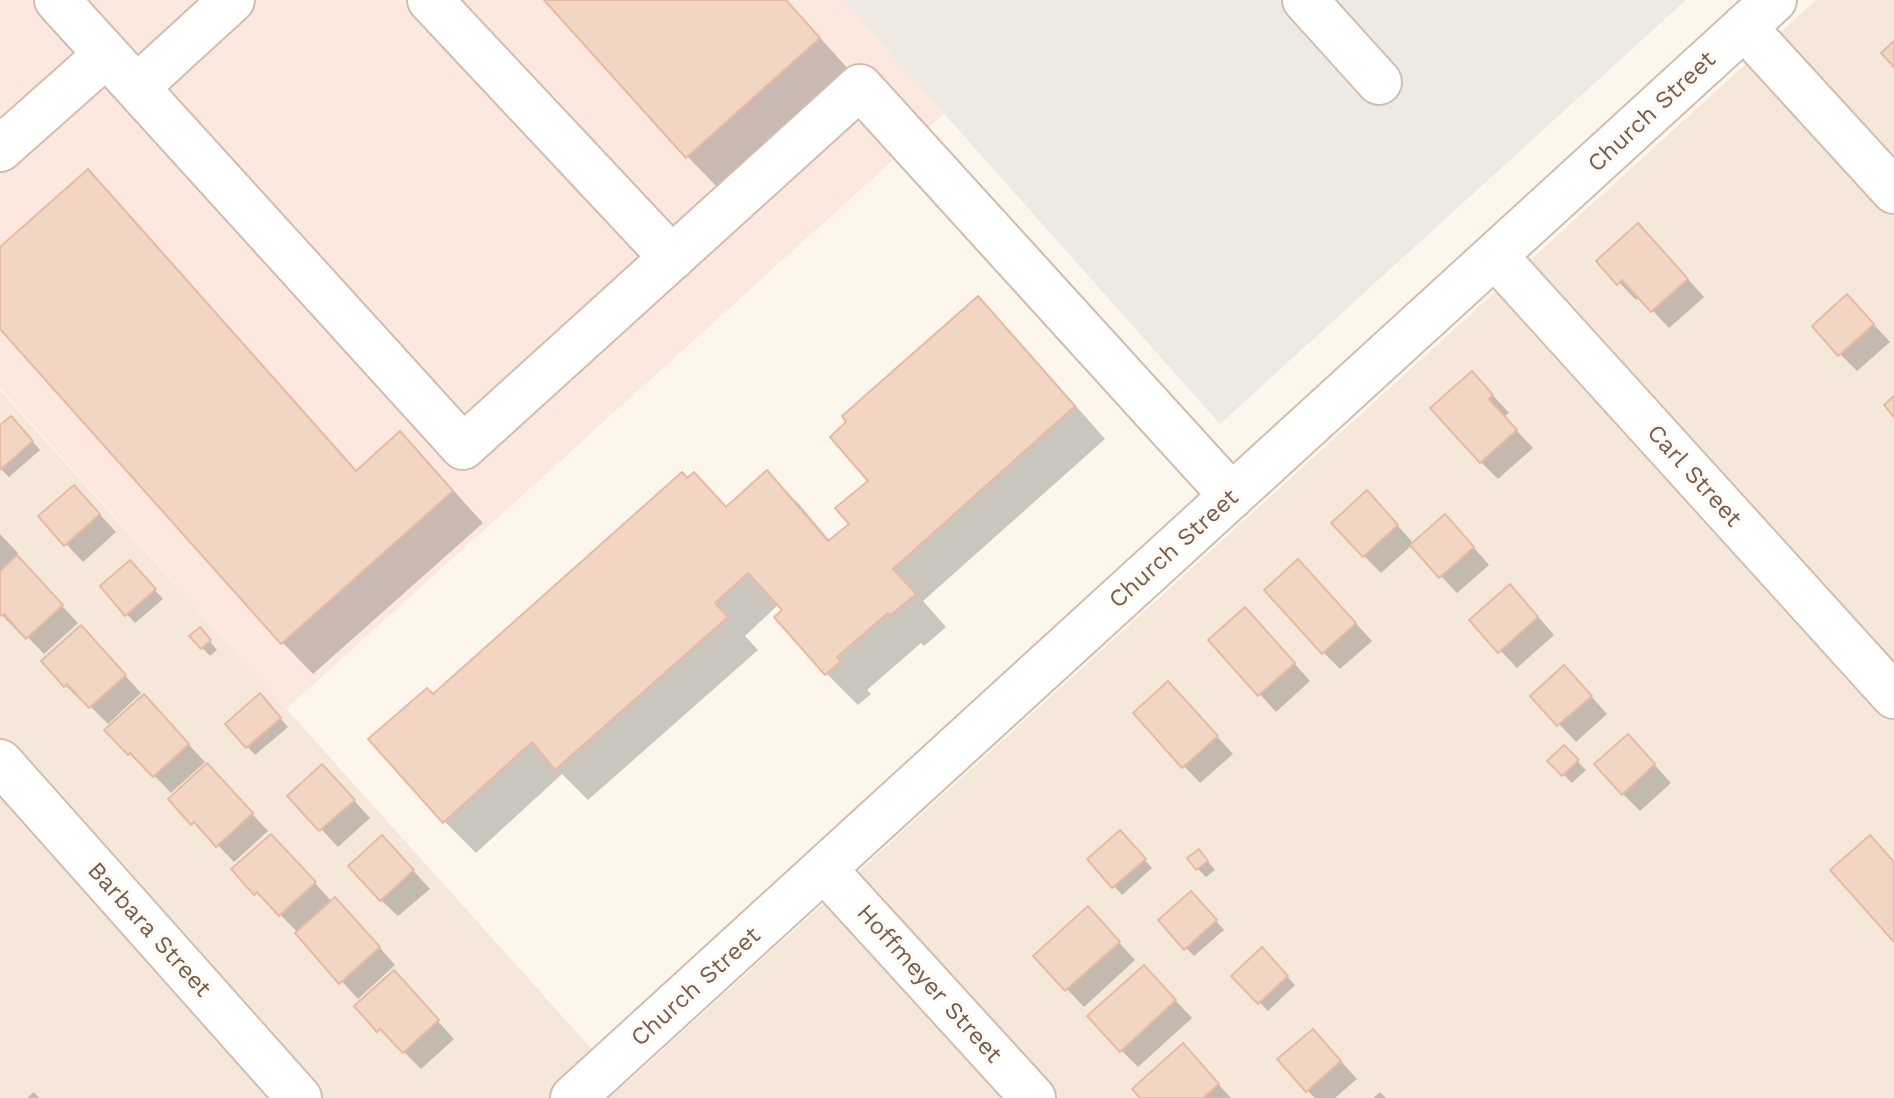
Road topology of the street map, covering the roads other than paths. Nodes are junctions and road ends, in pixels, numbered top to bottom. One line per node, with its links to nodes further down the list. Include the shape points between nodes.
1 (57, 0): 6 (street)
2 (232, 0): 8 (street)
3 (430, 0): 12 (street)
4 (1305, 0): 7 (street)
5 (1759, 14): 10 (street); 11 (street, Church Street)
6 (106, 55): 8 (street); 9 (street)
7 (1379, 82)
8 (137, 87): 12 (street, via 463,447)
9 (0, 149)
10 (1894, 191)
11 (1495, 256): 13 (street, Church Street); 14 (street, Carl Street)
12 (672, 258): 13 (street, via 860,87)
13 (1232, 496): 16 (street, Church Street)
14 (1894, 696)
15 (0, 762): 17 (street, Barbara Street)
16 (824, 869): 18 (street, Church Street); 19 (street, Hoffmeyer Street)
17 (299, 1098)
18 (573, 1098)
19 (1033, 1098)

